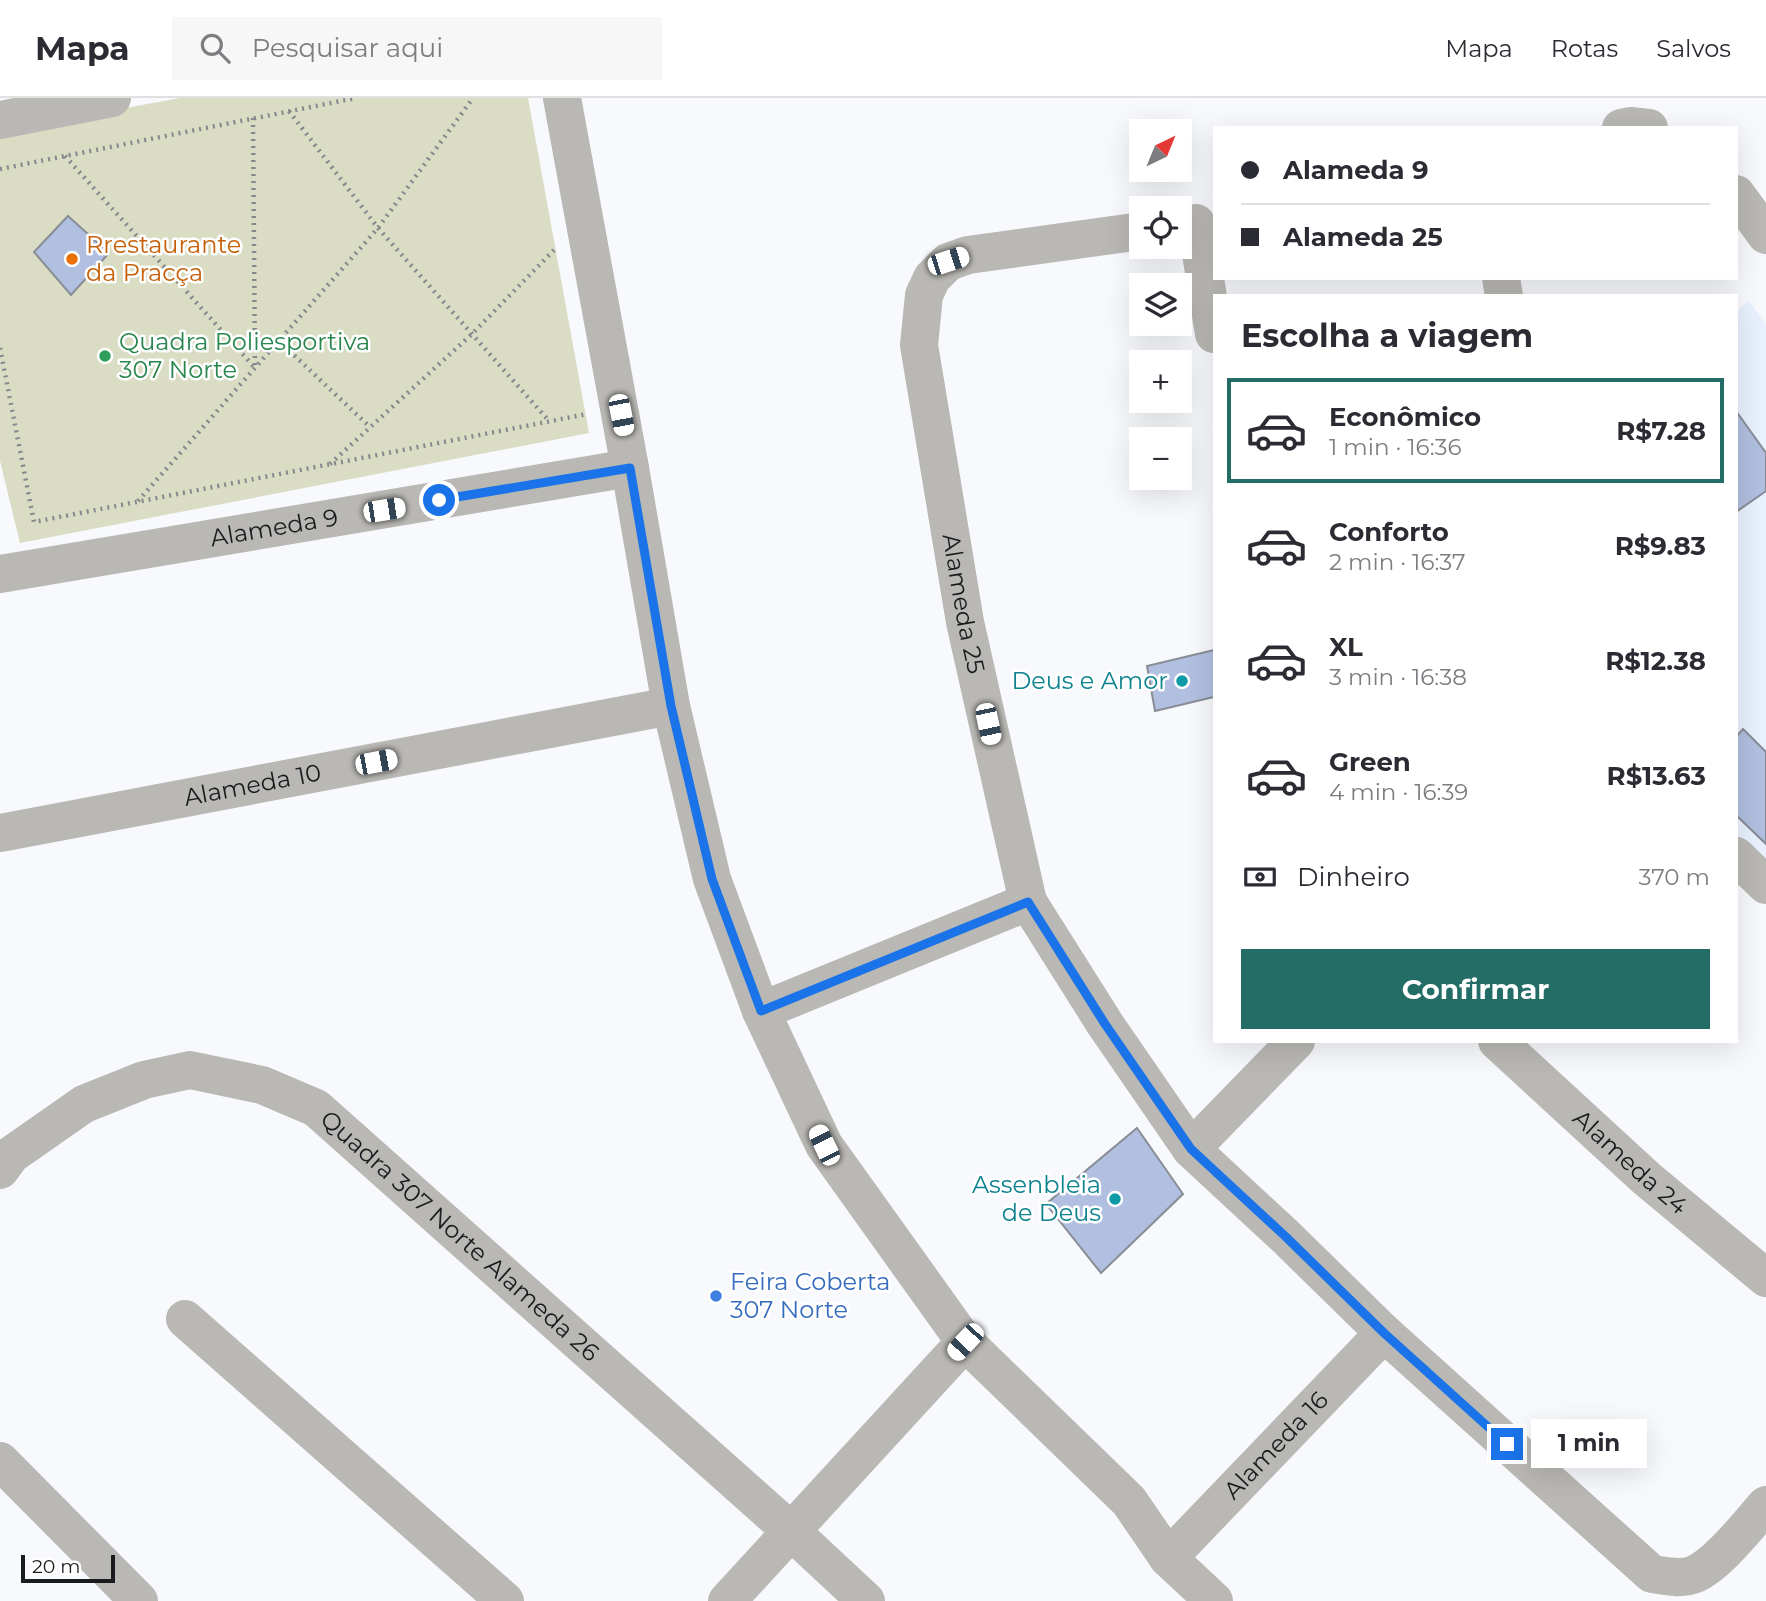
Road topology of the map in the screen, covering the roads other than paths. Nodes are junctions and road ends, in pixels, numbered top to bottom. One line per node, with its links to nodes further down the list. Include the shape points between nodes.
1 (113, 98): 3 (street)
2 (562, 98): 9 (street)
3 (0, 120)
4 (1738, 197): 7 (street)
5 (1197, 223): 8 (street)
6 (1129, 233): 15 (street, Alameda 25, via 948,261 924,295 919,345 965,622)
7 (1766, 235)
8 (1213, 327)
9 (630, 468): 10 (street, Alameda 9); 11 (street)
10 (0, 574)
11 (671, 706): 12 (street, Alameda 10); 16 (street, via 712,879)
12 (0, 833)
13 (1738, 858): 14 (street)
14 (1766, 885)
15 (1028, 902): 16 (street); 19 (street, Alameda 25)
16 (761, 1011): 24 (street, via 824,1145)
17 (1294, 1043): 19 (street)
18 (1499, 1043): 21 (street, Alameda 24, via 1646,1178)
19 (1191, 1149): 23 (street, Alameda 25)
20 (0, 1170): 27 (street, Quadra 307 Norte Alameda 26, via 11,1155 85,1104 144,1080 190,1070 262,1085 316,1108)
21 (1766, 1278)
22 (185, 1319): 30 (street)
23 (1384, 1333): 26 (street, Alameda 25, via 1652,1574 1695,1574 1726,1549); 28 (street, Alameda 16)
24 (965, 1342): 27 (street); 28 (street, via 1129,1501)
25 (0, 1461): 29 (street)
26 (1766, 1505)
27 (792, 1531): 31 (street); 32 (street, Quadra 307 Norte Alameda 26)
28 (1168, 1558): 33 (street)
29 (139, 1601)
30 (505, 1601)
31 (727, 1601)
32 (866, 1601)
33 (1214, 1601)

